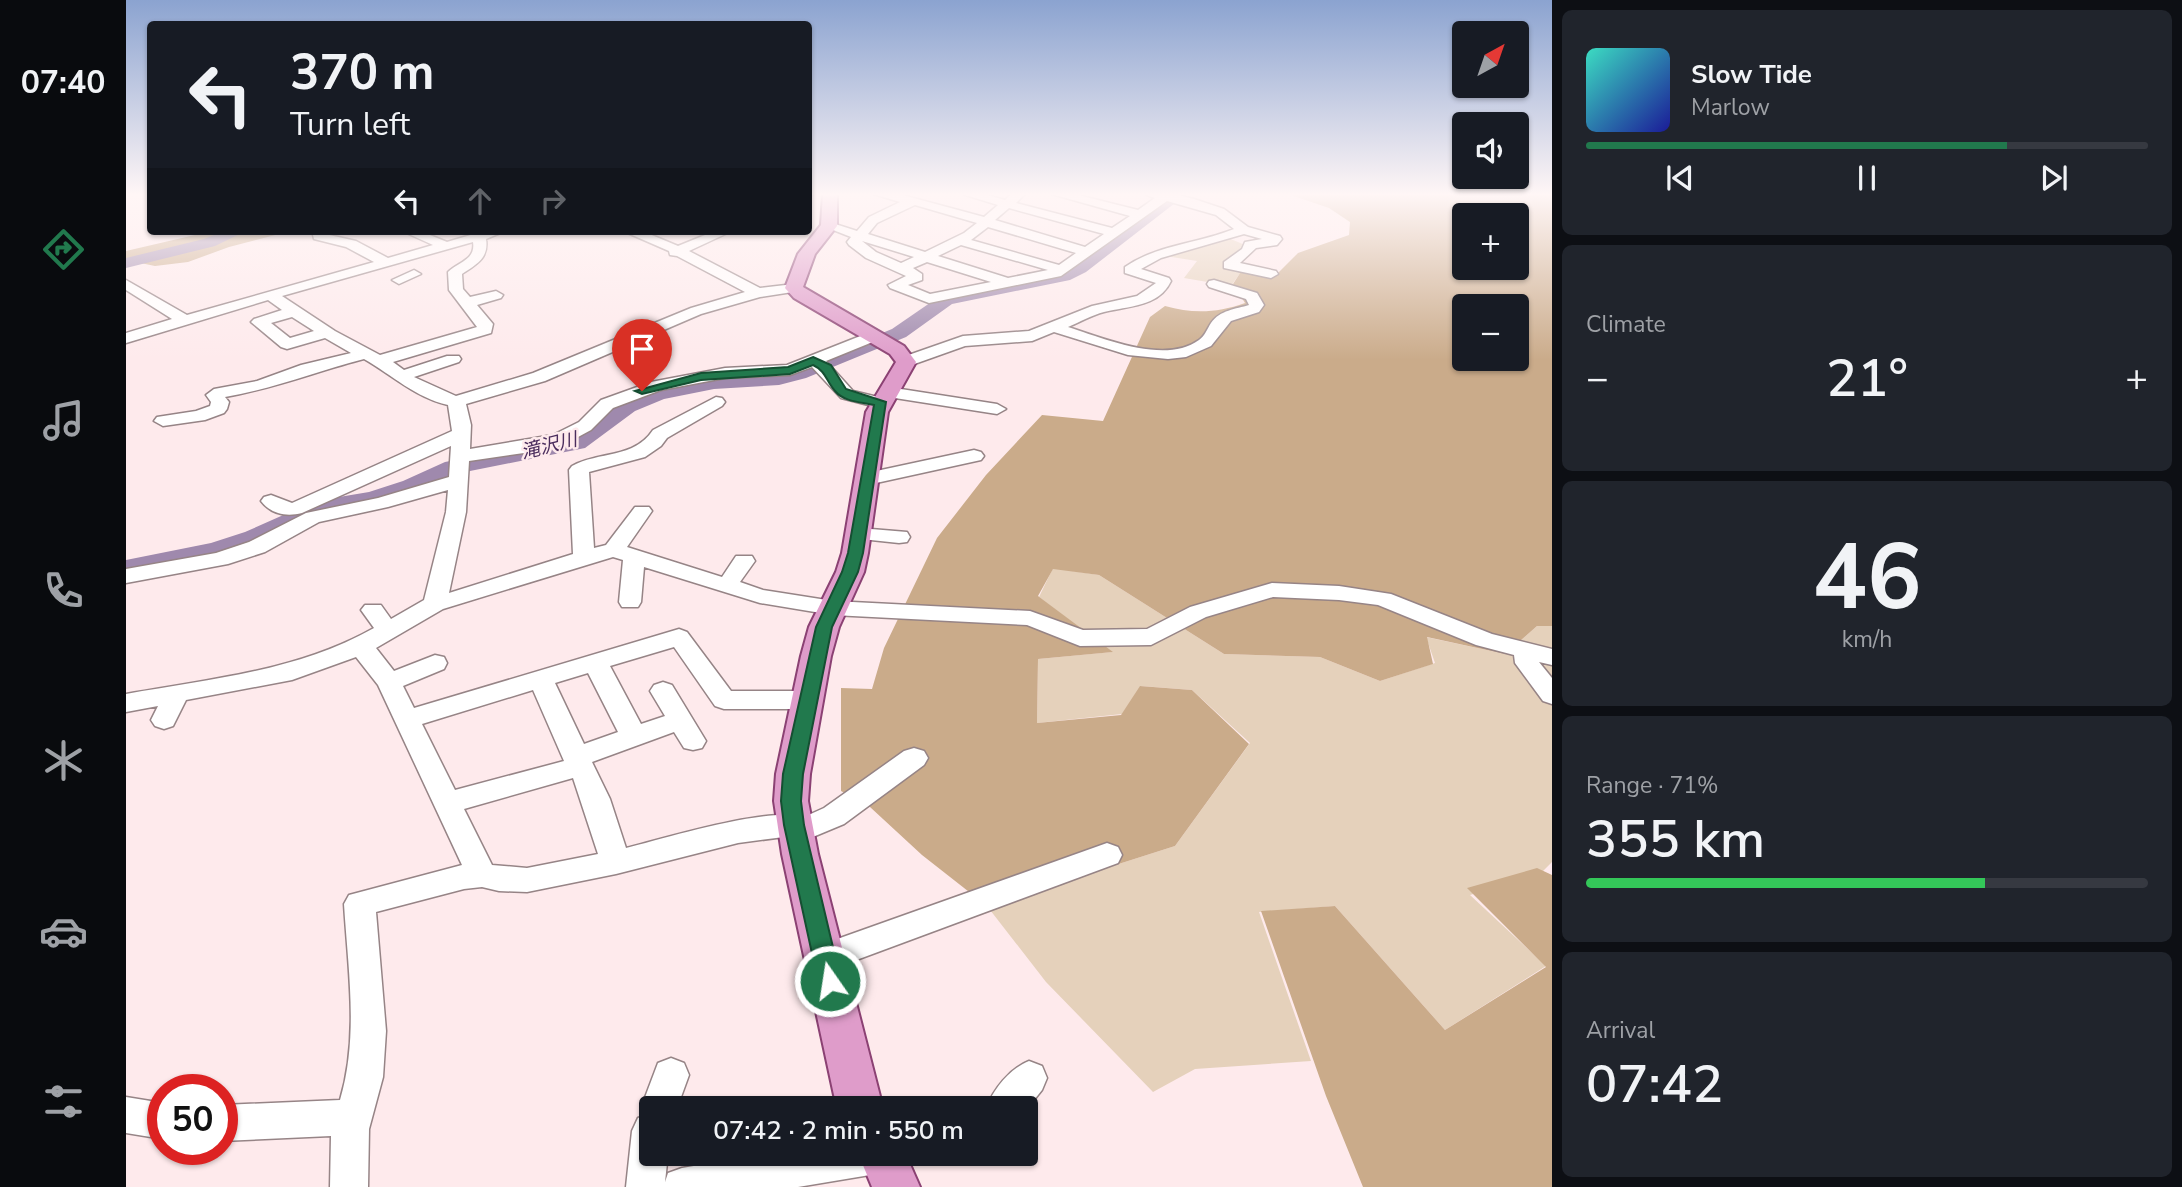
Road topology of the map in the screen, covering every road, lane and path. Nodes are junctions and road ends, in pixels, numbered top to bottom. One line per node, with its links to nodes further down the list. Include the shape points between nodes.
1 (359, 248): 18 (street)
2 (437, 248): 18 (street)
3 (481, 248): 31 (street, via 475,260 455,272 456,290)
4 (670, 248): 15 (street)
5 (684, 248): 15 (street)
6 (809, 248): 27 (main road)
7 (860, 248): 19 (street)
8 (901, 248): 17 (street)
9 (943, 248): 17 (street)
10 (989, 248): 20 (street)
11 (1077, 248): 16 (street)
12 (1094, 248): 16 (street)
13 (1178, 248): 34 (street, via 1130,270 1164,281 1142,300 1097,309)
14 (1249, 248): 22 (street, via 1229,265)
15 (675, 252): 28 (street)
16 (1089, 252): 20 (street)
17 (925, 257): 19 (street); 24 (street)
18 (384, 262): 29 (street)
19 (903, 268): 24 (street, via 917,277 895,285 926,299)
20 (1062, 270): 24 (street)
21 (414, 274): 23 (street)
22 (1271, 274)
23 (399, 280)
24 (1007, 282)
25 (1214, 284): 34 (street, via 1252,296 1257,304 1221,320 1205,344 1195,348 1169,354 1131,352)
26 (128, 287): 33 (street)
27 (794, 288): 28 (street); 37 (main road)
28 (758, 293): 43 (street, via 686,315 539,377)
29 (270, 295): 32 (street); 33 (street)
30 (496, 295): 31 (street)
31 (466, 303): 38 (street, via 485,330)
32 (295, 311): 35 (street); 35 (street, via 259,322 287,344)
33 (184, 320): 36 (street)
34 (1054, 327): 37 (street, via 1032,336)
35 (326, 333): 38 (street)
36 (126, 338)
37 (889, 347): 40 (street); 42 (main road, via 904,370)
38 (372, 357): 41 (street); 46 (street, via 220,393 215,395 218,409 211,413)
39 (453, 359): 41 (street)
40 (813, 361): 42 (street, via 827,367 841,391 853,397); 49 (street, via 790,370 725,373 657,386 607,404 585,426 560,439)
41 (402, 376): 43 (street)
42 (884, 397): 45 (street); 50 (main road)
43 (456, 401): 47 (street)
44 (716, 402): 56 (street, via 660,434 647,450 579,470)
45 (997, 409)
46 (163, 421)
47 (462, 434): 49 (street); 51 (street, via 295,509 280,508)
48 (974, 456): 50 (street)
49 (460, 467): 58 (street, via 381,503 313,517 257,547 220,559); 61 (street, via 456,512)
50 (867, 479): 53 (main road)
51 (271, 501)
52 (642, 511): 55 (street)
53 (859, 534): 54 (street); 62 (main road, via 850,572)
54 (899, 537)
55 (624, 553): 56 (street); 59 (street); 60 (street)
56 (584, 557): 61 (street)
57 (744, 561): 59 (street)
58 (126, 576)
59 (726, 587): 62 (street)
60 (630, 602)
61 (435, 604): 64 (street)
62 (833, 608): 66 (street, via 1030,618 1080,638 1151,637 1198,612 1272,590 1339,593 1383,599); 75 (main road, via 816,656)
63 (373, 610): 64 (street)
64 (388, 631): 65 (street)
65 (361, 646): 71 (street); 73 (street, via 292,672)
66 (1526, 652): 67 (street); 74 (street, via 1527,663)
67 (1552, 657)
68 (595, 662): 70 (street); 75 (street, via 678,637 724,700); 79 (street)
69 (435, 663): 71 (street)
70 (541, 678): 77 (street); 81 (street)
71 (389, 682): 77 (street)
72 (663, 691): 79 (street, via 687,731)
73 (176, 695): 76 (street); 78 (street)
74 (1552, 695)
75 (808, 700): 83 (main road, via 793,774)
76 (126, 703)
77 (407, 719): 86 (street)
78 (164, 720)
79 (634, 737): 81 (street)
80 (914, 758): 83 (street, via 834,816)
81 (578, 761): 82 (street); 85 (street)
82 (457, 800)
83 (795, 829): 85 (street, via 738,832); 87 (main road)
84 (1107, 855): 87 (street)
85 (616, 862): 86 (street, via 527,880)
86 (482, 875): 92 (street, via 360,904 369,1031 365,1077)
87 (824, 958): 89 (main road)
88 (1029, 1078): 90 (street)
89 (856, 1096)
90 (1014, 1096)
91 (126, 1115): 93 (street)
92 (354, 1117): 94 (street); 97 (street)
93 (147, 1118)
94 (238, 1122)
95 (647, 1166): 98 (street)
96 (854, 1166): 99 (street)
97 (349, 1187)
98 (645, 1187)
99 (682, 1187)

